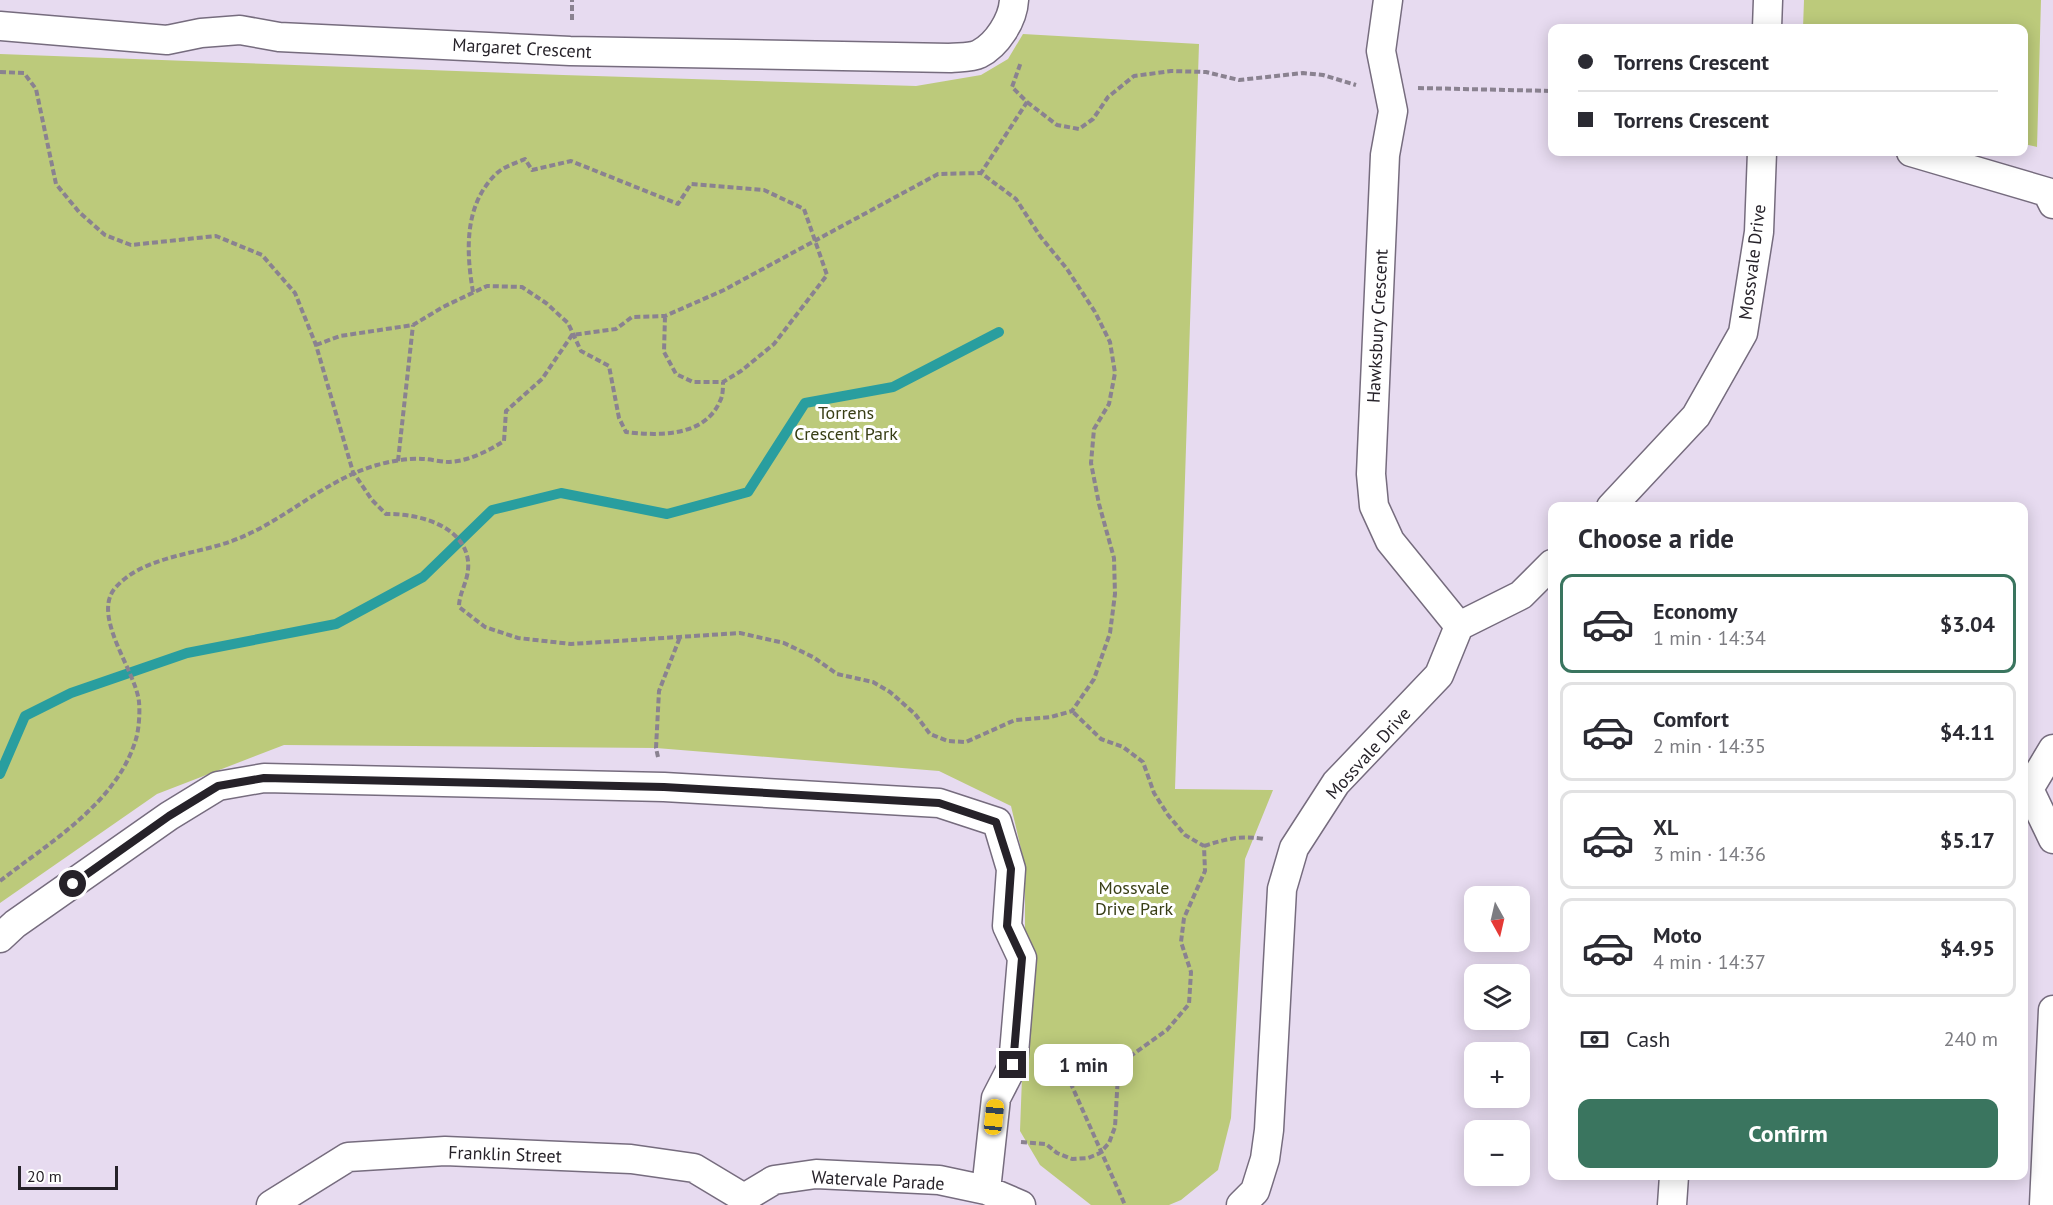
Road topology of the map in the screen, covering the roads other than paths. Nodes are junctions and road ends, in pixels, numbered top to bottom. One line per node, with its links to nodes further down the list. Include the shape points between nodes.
1 (1014, 0): 5 (street, Margaret Crescent, via 1004,32 978,54 950,58 570,51 279,37 240,30 167,40)
2 (1388, 0): 11 (street, Hawksbury Crescent, via 1381,51 1393,111 1385,154 1371,474 1374,506 1390,542)
3 (1768, 0): 4 (street)
4 (1767, 24)
5 (0, 26)
6 (1762, 156): 9 (street, Mossvale Drive, via 1759,232 1743,333 1696,416)
7 (1925, 156): 8 (street)
8 (2051, 193)
9 (1616, 502)
10 (1548, 568): 11 (street, via 1521,595)
11 (1459, 626): 23 (street, Mossvale Drive, via 1439,675 1336,783 1294,848 1282,890 1265,1159 1255,1191)
12 (2053, 749): 13 (street)
13 (2028, 787)
14 (2028, 794): 15 (street)
15 (2053, 839)
16 (0, 938): 19 (street, via 169,816 218,786 264,778 664,787 939,803 996,822 1011,869 1007,926 1022,958 1013,1065 996,1098)
17 (2053, 1010): 25 (street)
18 (1674, 1180): 24 (street)
19 (986, 1190): 20 (street, Watervale Parade, via 939,1180 816,1174 774,1180); 22 (street, Watervale Parade)
20 (743, 1201): 21 (street, Franklin Street, via 694,1168 631,1159 445,1151 348,1157)
21 (271, 1205)
22 (1021, 1205)
23 (1241, 1205)
24 (1672, 1205)
25 (2044, 1205)

